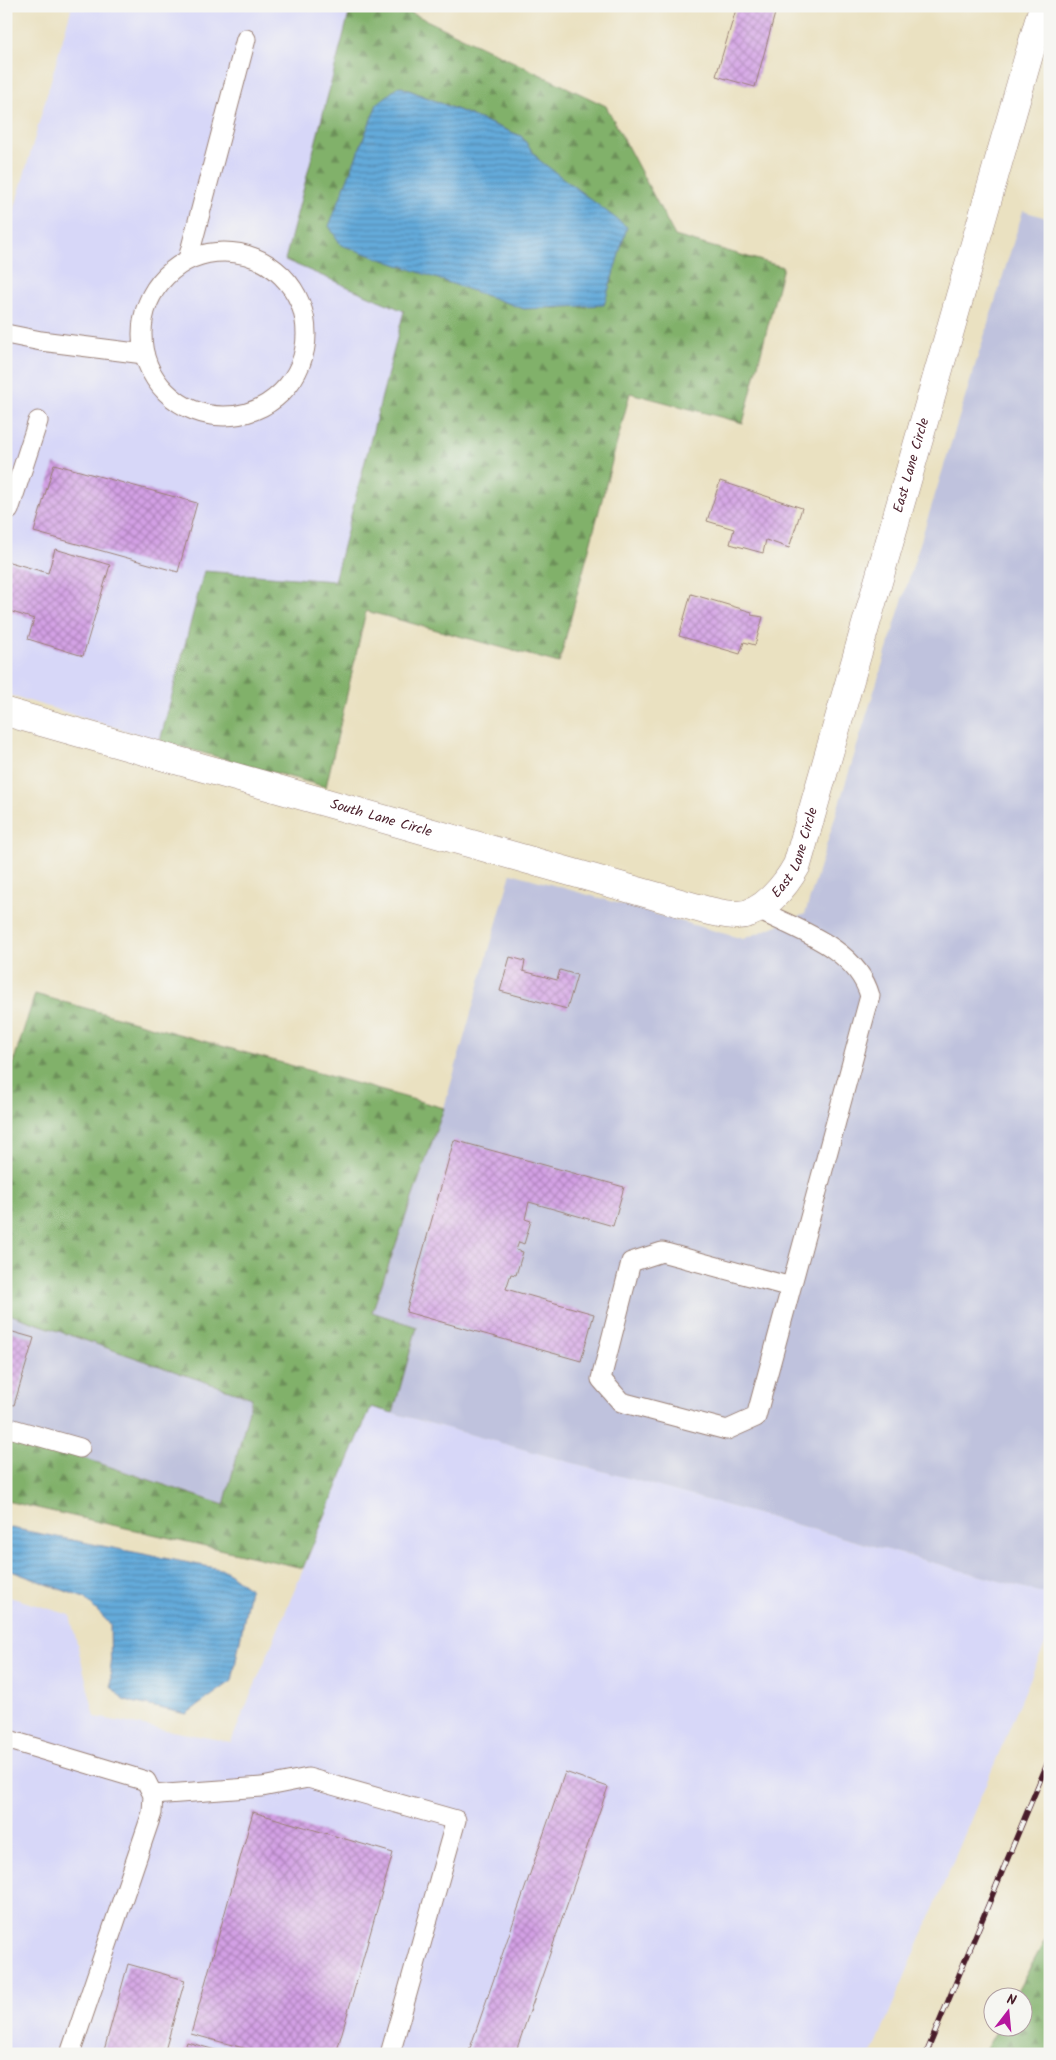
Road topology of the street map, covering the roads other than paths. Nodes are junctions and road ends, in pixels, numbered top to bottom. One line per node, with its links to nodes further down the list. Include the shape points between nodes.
1 (1043, 6): 9 (street, East Lane Circle, via 797,865 786,884)
2 (246, 39): 3 (lane)
3 (188, 260): 5 (lane, via 164,276 149,300 142,326); 5 (lane, via 214,252 242,253 268,264 289,282 302,306 307,334 303,360 291,383 272,401 248,413 221,416 196,411 172,398 155,379)
4 (6, 334): 5 (lane)
5 (144, 354)
6 (38, 421): 7 (lane, via 9,510)
7 (6, 509)
8 (6, 712): 9 (street, South Lane Circle, via 705,910 738,915)
9 (756, 909): 10 (lane, via 817,939 849,961 866,983 870,996)
10 (791, 1287): 10 (lane, via 756,1417 727,1430 621,1402 601,1378 631,1262 662,1252)
11 (6, 1427): 12 (lane)
12 (80, 1448)
13 (6, 1739): 14 (lane, via 146,1781)
14 (152, 1795): 15 (lane, via 152,1813); 16 (lane, via 262,1787 308,1778 456,1820)
15 (70, 2054)
16 (390, 2054)

